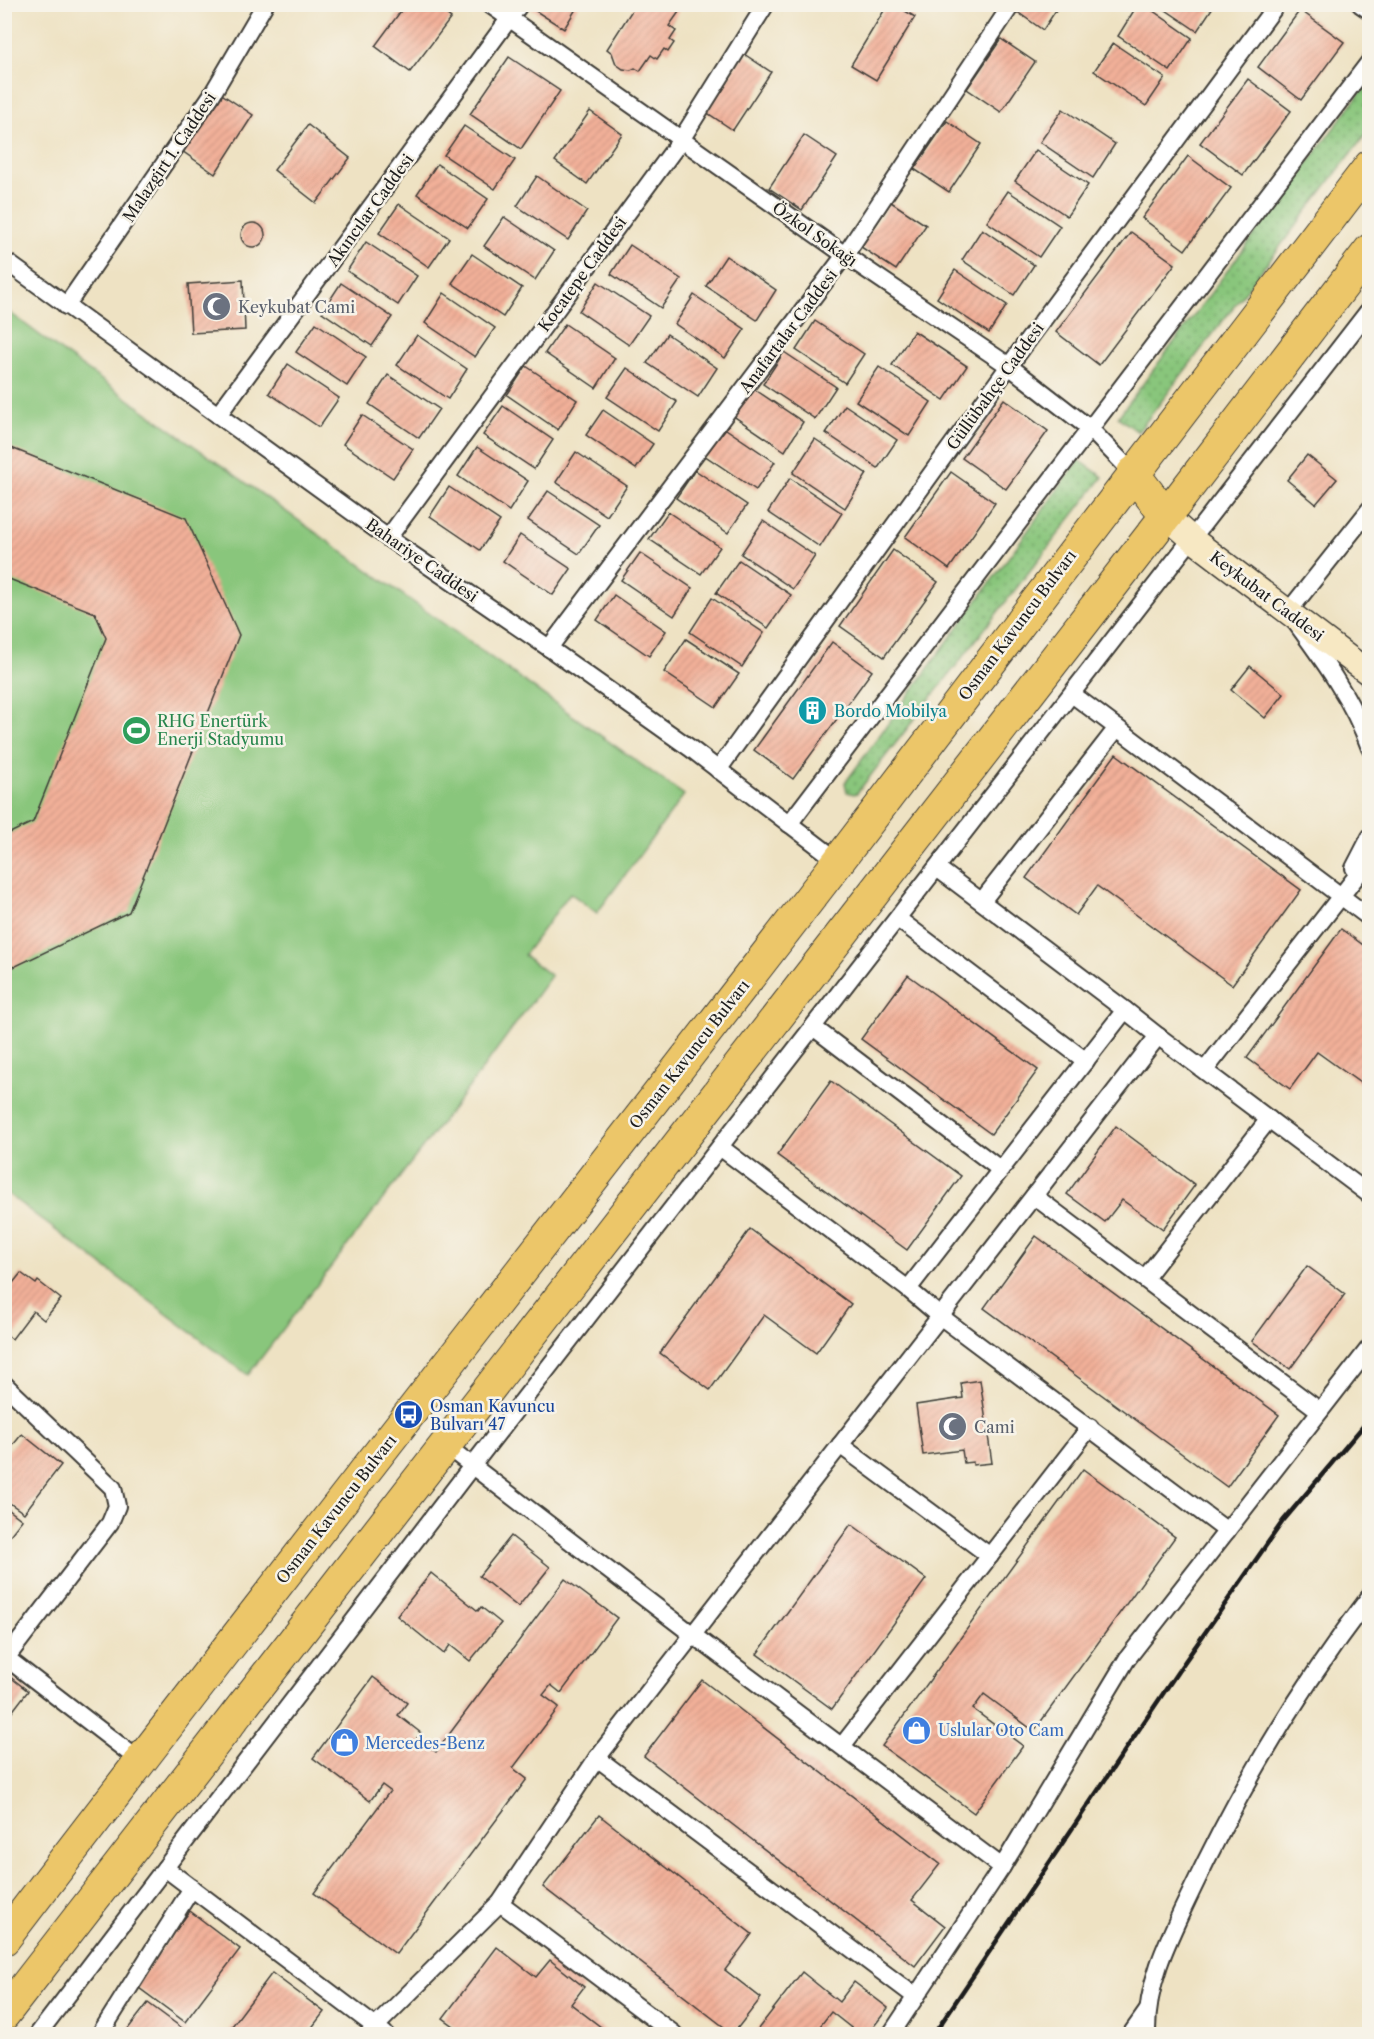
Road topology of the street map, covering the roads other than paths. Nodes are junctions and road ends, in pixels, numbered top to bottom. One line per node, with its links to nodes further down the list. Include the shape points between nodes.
1 (265, 4): 16 (street, Malazgirt 1. Caddesi, via 212,96)
2 (489, 4): 9 (street, Özkol Sokağı)
3 (520, 4): 9 (street, Akıncılar Caddesi)
4 (766, 4): 11 (street, Kocatepe Caddesi)
5 (1012, 4): 14 (street, Anafartalar Caddesi)
6 (1277, 4): 18 (street, Güllübahçe Caddesi)
7 (1359, 4): 8 (street)
8 (1370, 11)
9 (510, 20): 11 (street, Özkol Sokağı); 19 (street, Akıncılar Caddesi)
10 (1370, 61): 20 (street)
11 (681, 140): 14 (street, Özkol Sokağı); 24 (street, Kocatepe Caddesi)
12 (1370, 166): 21 (highway, Osman Kavuncu Bulvarı)
13 (1370, 250): 23 (highway)
14 (845, 255): 18 (street, Özkol Sokağı); 27 (street, Anafartalar Caddesi)
15 (4, 260): 16 (street, Bahariye Caddesi)
16 (66, 306): 19 (street, Bahariye Caddesi)
17 (1370, 309): 25 (street)
18 (1009, 366): 20 (street, Özkol Sokağı); 32 (street, Güllübahçe Caddesi)
19 (218, 415): 24 (street, Bahariye Caddesi)
20 (1089, 428): 21 (street, Özkol Sokağı); 33 (street)
21 (1133, 473): 23 (highway); 36 (highway, Osman Kavuncu Bulvarı)
22 (1370, 509): 26 (street)
23 (1166, 516): 25 (street, Keykubat Caddesi); 59 (highway)
24 (388, 538): 27 (street, Bahariye Caddesi)
25 (1192, 539): 26 (street, Keykubat Caddesi); 29 (street)
26 (1287, 612): 28 (street, Keykubat Caddesi); 31 (street, via 1331,674)
27 (549, 648): 32 (street, Bahariye Caddesi)
28 (1370, 674)
29 (1072, 694): 30 (street); 37 (street)
30 (1117, 728): 38 (street); 39 (street)
31 (1370, 748)
32 (718, 770): 33 (street, Bahariye Caddesi)
33 (789, 824): 36 (street, Bahariye Caddesi)
34 (1370, 837): 38 (street)
35 (1370, 859): 38 (street)
36 (838, 861): 69 (highway, Osman Kavuncu Bulvarı)
37 (937, 868): 39 (street); 41 (street)
38 (1340, 896): 40 (street); 46 (street)
39 (982, 902): 42 (street)
40 (1370, 918)
41 (898, 919): 43 (street); 45 (street)
42 (1125, 1010): 44 (street); 45 (street)
43 (813, 1027): 48 (street); 49 (street)
44 (1158, 1036): 46 (street); 51 (street)
45 (1086, 1061): 49 (street)
46 (1205, 1070): 47 (street)
47 (1269, 1119): 50 (street); 52 (street)
48 (720, 1147): 53 (street); 61 (street)
49 (1001, 1170): 53 (street)
50 (1370, 1195)
51 (1034, 1196): 52 (street); 54 (street)
52 (1145, 1278): 57 (street)
53 (908, 1289): 54 (street)
54 (940, 1316): 58 (street); 60 (street)
55 (1370, 1347): 57 (street)
56 (4, 1384): 66 (street, via 113,1488 117,1500 110,1523)
57 (1320, 1411): 62 (street)
58 (1090, 1427): 62 (street); 63 (street)
59 (445, 1445): 61 (street); 77 (highway)
60 (840, 1445): 63 (street); 65 (street)
61 (472, 1466): 65 (street); 71 (street)
62 (1227, 1531): 70 (street, via 1127,1659)
63 (990, 1556): 67 (street)
64 (1370, 1596): 76 (street, via 1298,1699 1231,1811 1167,1942)
65 (693, 1635): 67 (street); 68 (street)
66 (5, 1658): 69 (street)
67 (842, 1746): 70 (street)
68 (597, 1758): 73 (street); 75 (street)
69 (140, 1761): 74 (highway, Osman Kavuncu Bulvarı)
70 (1002, 1867): 75 (street)
71 (165, 1868): 72 (street); 79 (street)
72 (192, 1888): 78 (street); 80 (street)
73 (500, 1903): 78 (street); 81 (street)
74 (4, 1939)
75 (916, 1997): 82 (street)
76 (1148, 2009): 83 (street); 84 (street)
77 (4, 2014)
78 (376, 2032)
79 (38, 2034)
80 (100, 2034)
81 (674, 2034)
82 (891, 2034)
83 (1131, 2034)
84 (1147, 2034)

